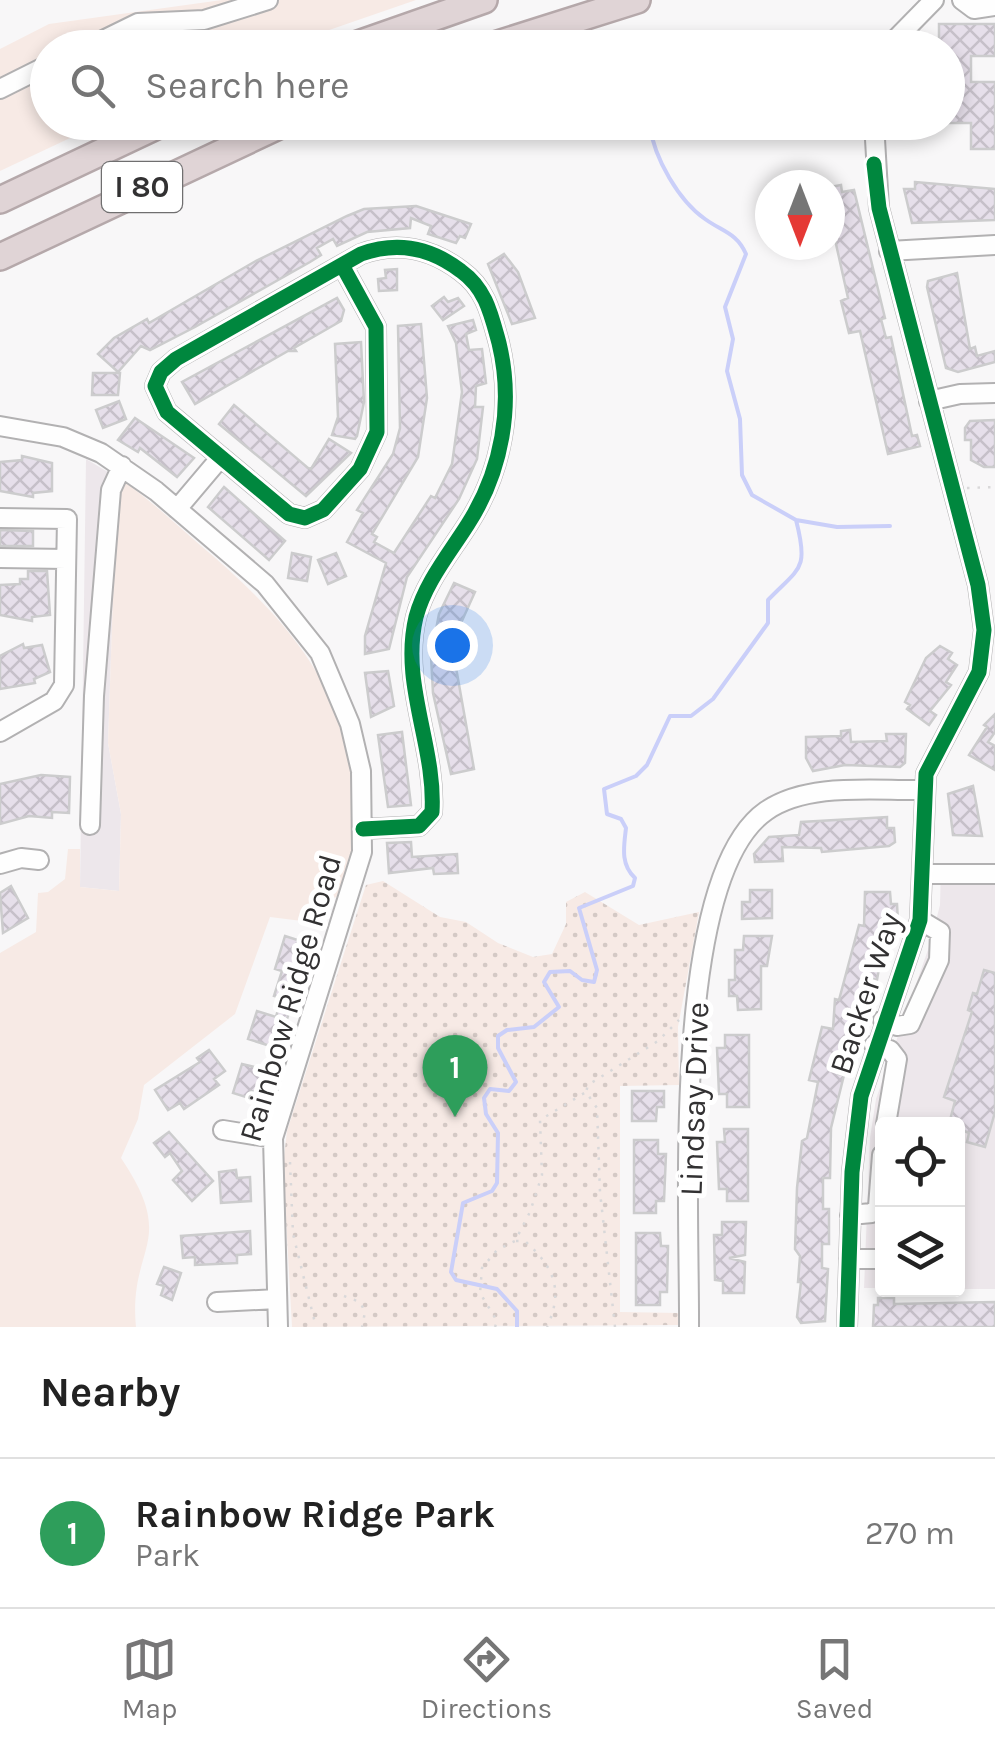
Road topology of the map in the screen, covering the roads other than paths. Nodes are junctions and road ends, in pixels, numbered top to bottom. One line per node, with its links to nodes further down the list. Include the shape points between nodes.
1 (268, 0): 7 (street, via 204,20 138,23)
2 (484, 0): 8 (highway)
3 (638, 0): 9 (highway)
4 (934, 0): 10 (street)
5 (962, 0): 6 (street, via 974,10)
6 (995, 6)
7 (124, 30)
8 (398, 30)
9 (542, 30)
10 (905, 30)
11 (30, 74): 12 (street)
12 (0, 88)
13 (127, 140): 16 (highway, I 80)
14 (248, 140): 19 (highway, I 80)
15 (874, 140): 18 (street, Backer Way)
16 (0, 200)
17 (995, 245): 18 (street)
18 (890, 251): 22 (street, Backer Way)
19 (0, 257)
20 (342, 266): 24 (street, via 161,372 156,386 167,412); 24 (street, via 376,328 377,432 360,469 323,510 305,518 288,514); 33 (street, via 373,250 412,248 465,274 490,310 506,401 487,488 417,615 412,676 432,812 419,826)
21 (995, 394): 22 (street)
22 (929, 401): 31 (street, Backer Way, via 984,630 973,690 931,760)
23 (0, 426): 25 (street, Rainbow Ridge Road, via 81,443)
24 (221, 457): 26 (street)
25 (122, 466): 26 (street, Rainbow Ridge Road); 32 (street, via 110,490)
26 (177, 509): 33 (street, Rainbow Ridge Road, via 265,584 320,653 356,748)
27 (0, 518): 29 (street, via 67,519)
28 (0, 558): 29 (street)
29 (66, 559): 30 (street, via 64,685 54,701)
30 (0, 732)
31 (923, 790): 36 (street, Backer Way); 51 (street, Lindsay Drive, via 800,796 753,821 730,852 690,1037)
32 (90, 826)
33 (364, 829): 43 (street, Rainbow Ridge Road, via 356,879)
34 (39, 860): 35 (street)
35 (0, 864)
36 (925, 874): 37 (street); 38 (street, Backer Way)
37 (995, 874)
38 (920, 920): 39 (street, Backer Way); 39 (street, via 940,932 939,960 910,1024)
39 (883, 1020): 40 (street, Backer Way)
40 (874, 1044): 41 (street, via 898,1059); 45 (street, Backer Way, via 858,1114)
41 (887, 1117)
42 (223, 1130): 43 (street)
43 (273, 1138): 48 (street, Rainbow Ridge Road)
44 (878, 1207): 45 (street)
45 (850, 1214): 46 (street, Backer Way)
46 (849, 1258): 47 (street); 52 (street, Backer Way)
47 (875, 1259)
48 (277, 1298): 49 (street); 50 (street, Rainbow Ridge Road)
49 (217, 1302)
50 (278, 1327)
51 (690, 1327)
52 (848, 1327)

